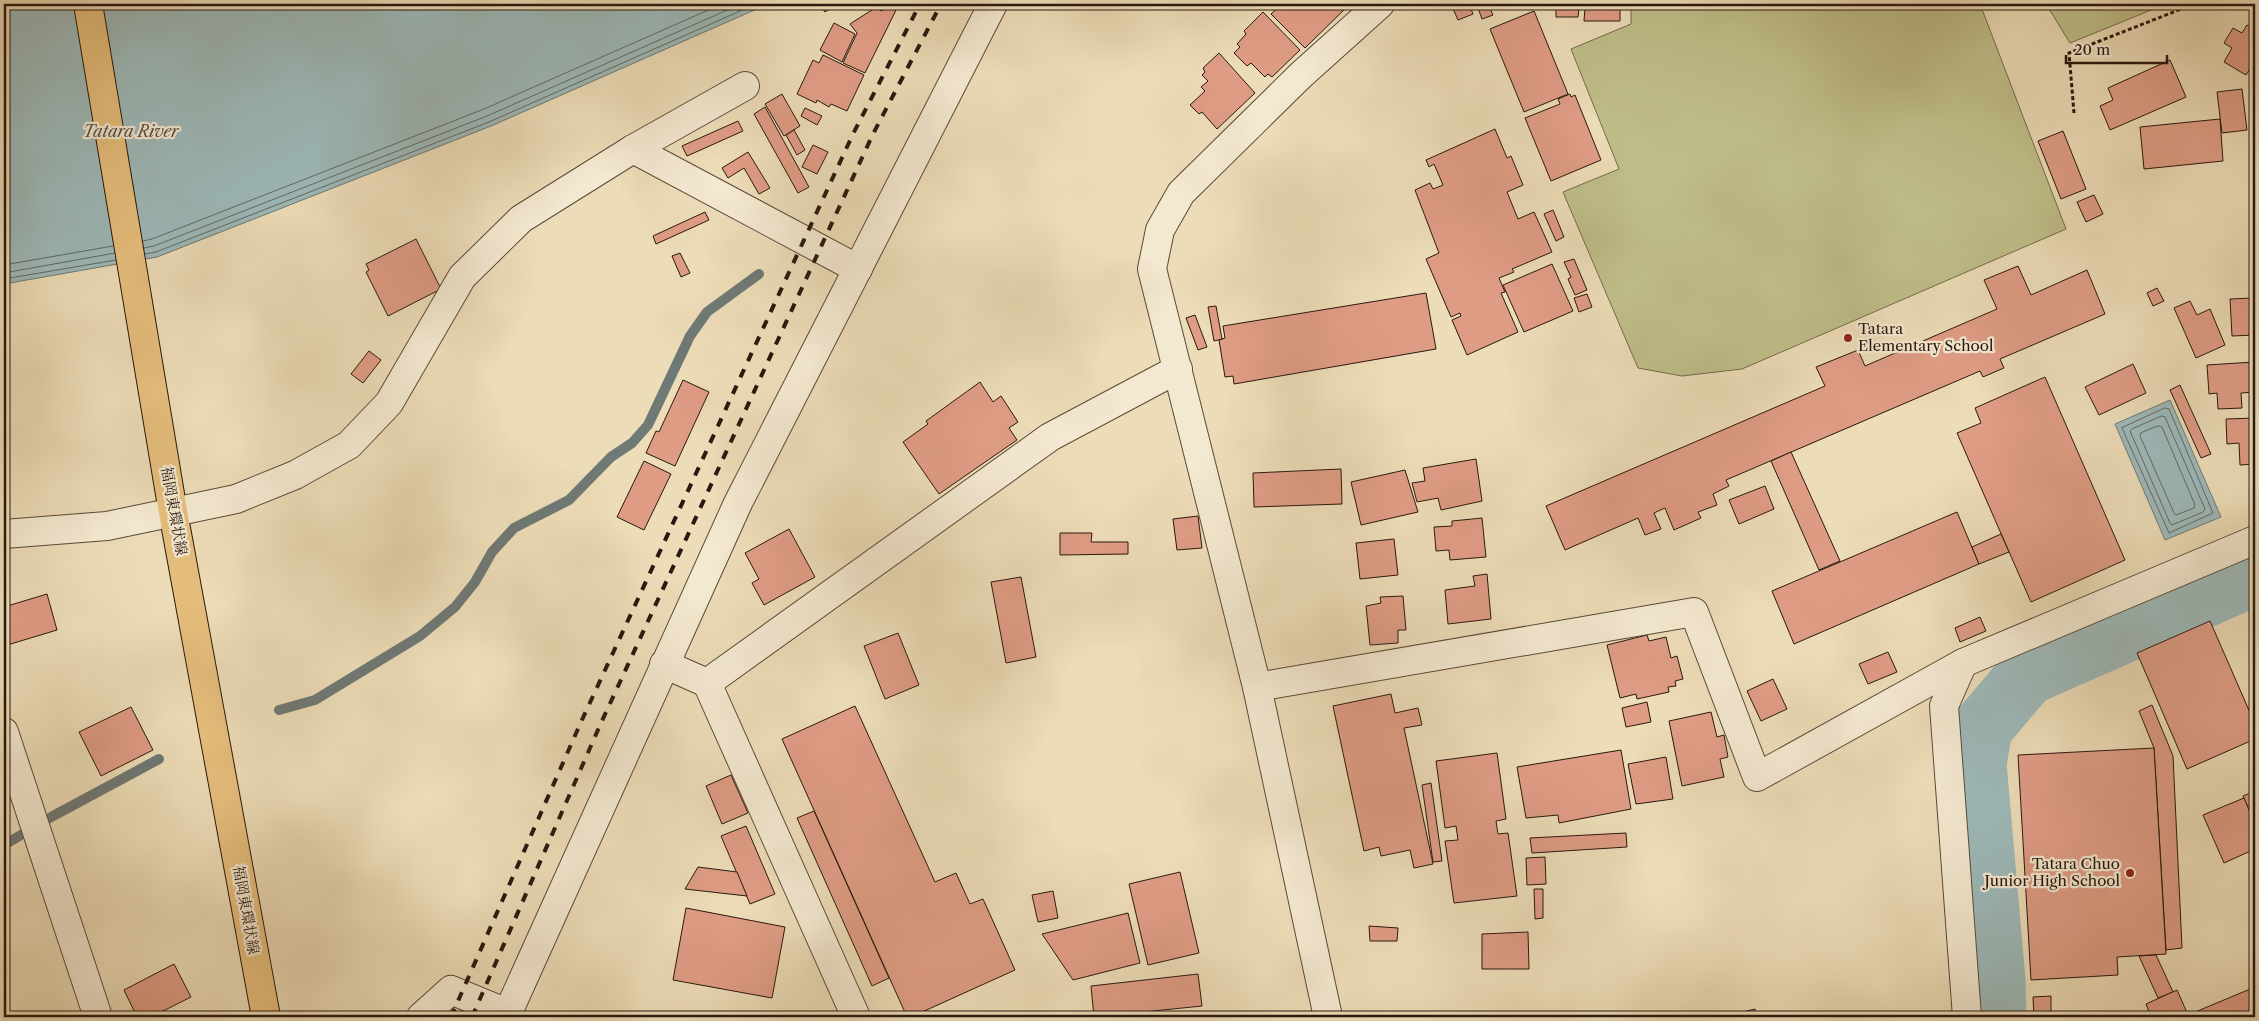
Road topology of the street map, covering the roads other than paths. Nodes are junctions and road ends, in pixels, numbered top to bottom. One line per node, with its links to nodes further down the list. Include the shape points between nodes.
1 (88, 4): 8 (main road, 福岡東環状線)
2 (993, 4): 6 (street)
3 (1380, 4): 7 (street, via 1301,75 1181,193 1160,230 1152,269)
4 (745, 86): 5 (street)
5 (633, 149): 6 (street); 8 (street, via 521,218 462,277 389,403 349,445 295,474 236,499)
6 (858, 269): 12 (street, via 738,503)
7 (1178, 369): 13 (street, via 1050,437); 14 (street)
8 (173, 512): 9 (street, via 107,526); 18 (main road, 福岡東環状線)
9 (4, 534)
10 (2255, 540): 11 (street)
11 (1963, 663): 14 (street, via 1757,777 1694,612); 22 (street, via 1944,706)
12 (664, 664): 13 (street); 16 (street)
13 (707, 683): 20 (street)
14 (1257, 687): 21 (street)
15 (4, 732): 17 (street)
16 (507, 1015): 19 (street, via 452,990)
17 (98, 1017)
18 (266, 1017)
19 (421, 1017)
20 (856, 1017)
21 (1328, 1017)
22 (1967, 1017)

